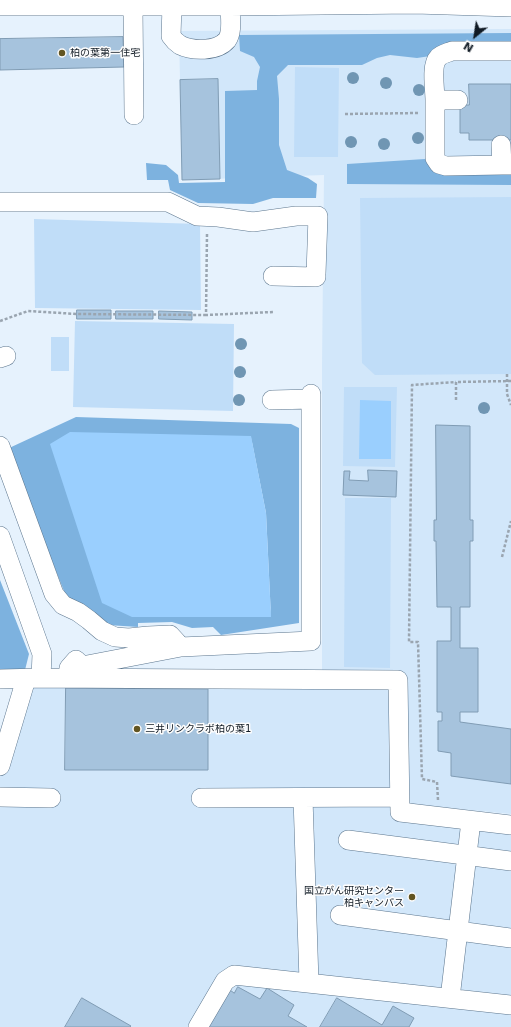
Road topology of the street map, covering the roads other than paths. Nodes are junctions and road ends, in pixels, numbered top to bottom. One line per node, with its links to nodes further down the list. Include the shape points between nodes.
1 (415, 2): 6 (street); 7 (street)
2 (93, 3): 3 (street); 4 (street)
3 (0, 6)
4 (133, 6): 5 (street); 11 (street)
5 (172, 6): 6 (street); 6 (street, via 171,36 180,44 195,49 208,49 217,47 227,40 231,27)
6 (230, 6)
7 (511, 7)
8 (511, 51): 10 (street, via 452,51 438,58 434,63)
9 (458, 100): 10 (street)
10 (435, 106): 13 (street, via 435,158 439,164)
11 (134, 115)
12 (501, 144): 13 (street)
13 (506, 165)
14 (0, 202): 15 (street, via 168,202 197,216 253,222 296,216 318,216 316,275)
15 (273, 276)
16 (272, 400): 19 (street, via 311,396 311,641)
17 (0, 446): 19 (street, via 54,594 63,605 78,612 114,637 170,635)
18 (0, 536): 20 (street, via 42,654)
19 (181, 647): 21 (street, via 82,666 76,660 69,668)
20 (34, 678): 21 (street); 22 (street); 23 (street)
21 (68, 678): 25 (street, via 398,680)
22 (0, 679)
23 (0, 766)
24 (0, 797): 26 (street)
25 (399, 797): 28 (street); 29 (street, via 400,812)
26 (51, 798)
27 (201, 798): 28 (street, via 267,795)
28 (304, 798): 37 (street)
29 (471, 821): 30 (street); 32 (street)
30 (511, 825)
31 (348, 840): 32 (street)
32 (467, 855): 33 (street); 35 (street)
33 (511, 861)
34 (340, 915): 35 (street)
35 (458, 931): 36 (street); 38 (street)
36 (511, 938)
37 (309, 982): 38 (street); 40 (street, via 234,975 225,981)
38 (450, 998): 39 (street)
39 (511, 1005)
40 (198, 1027)

